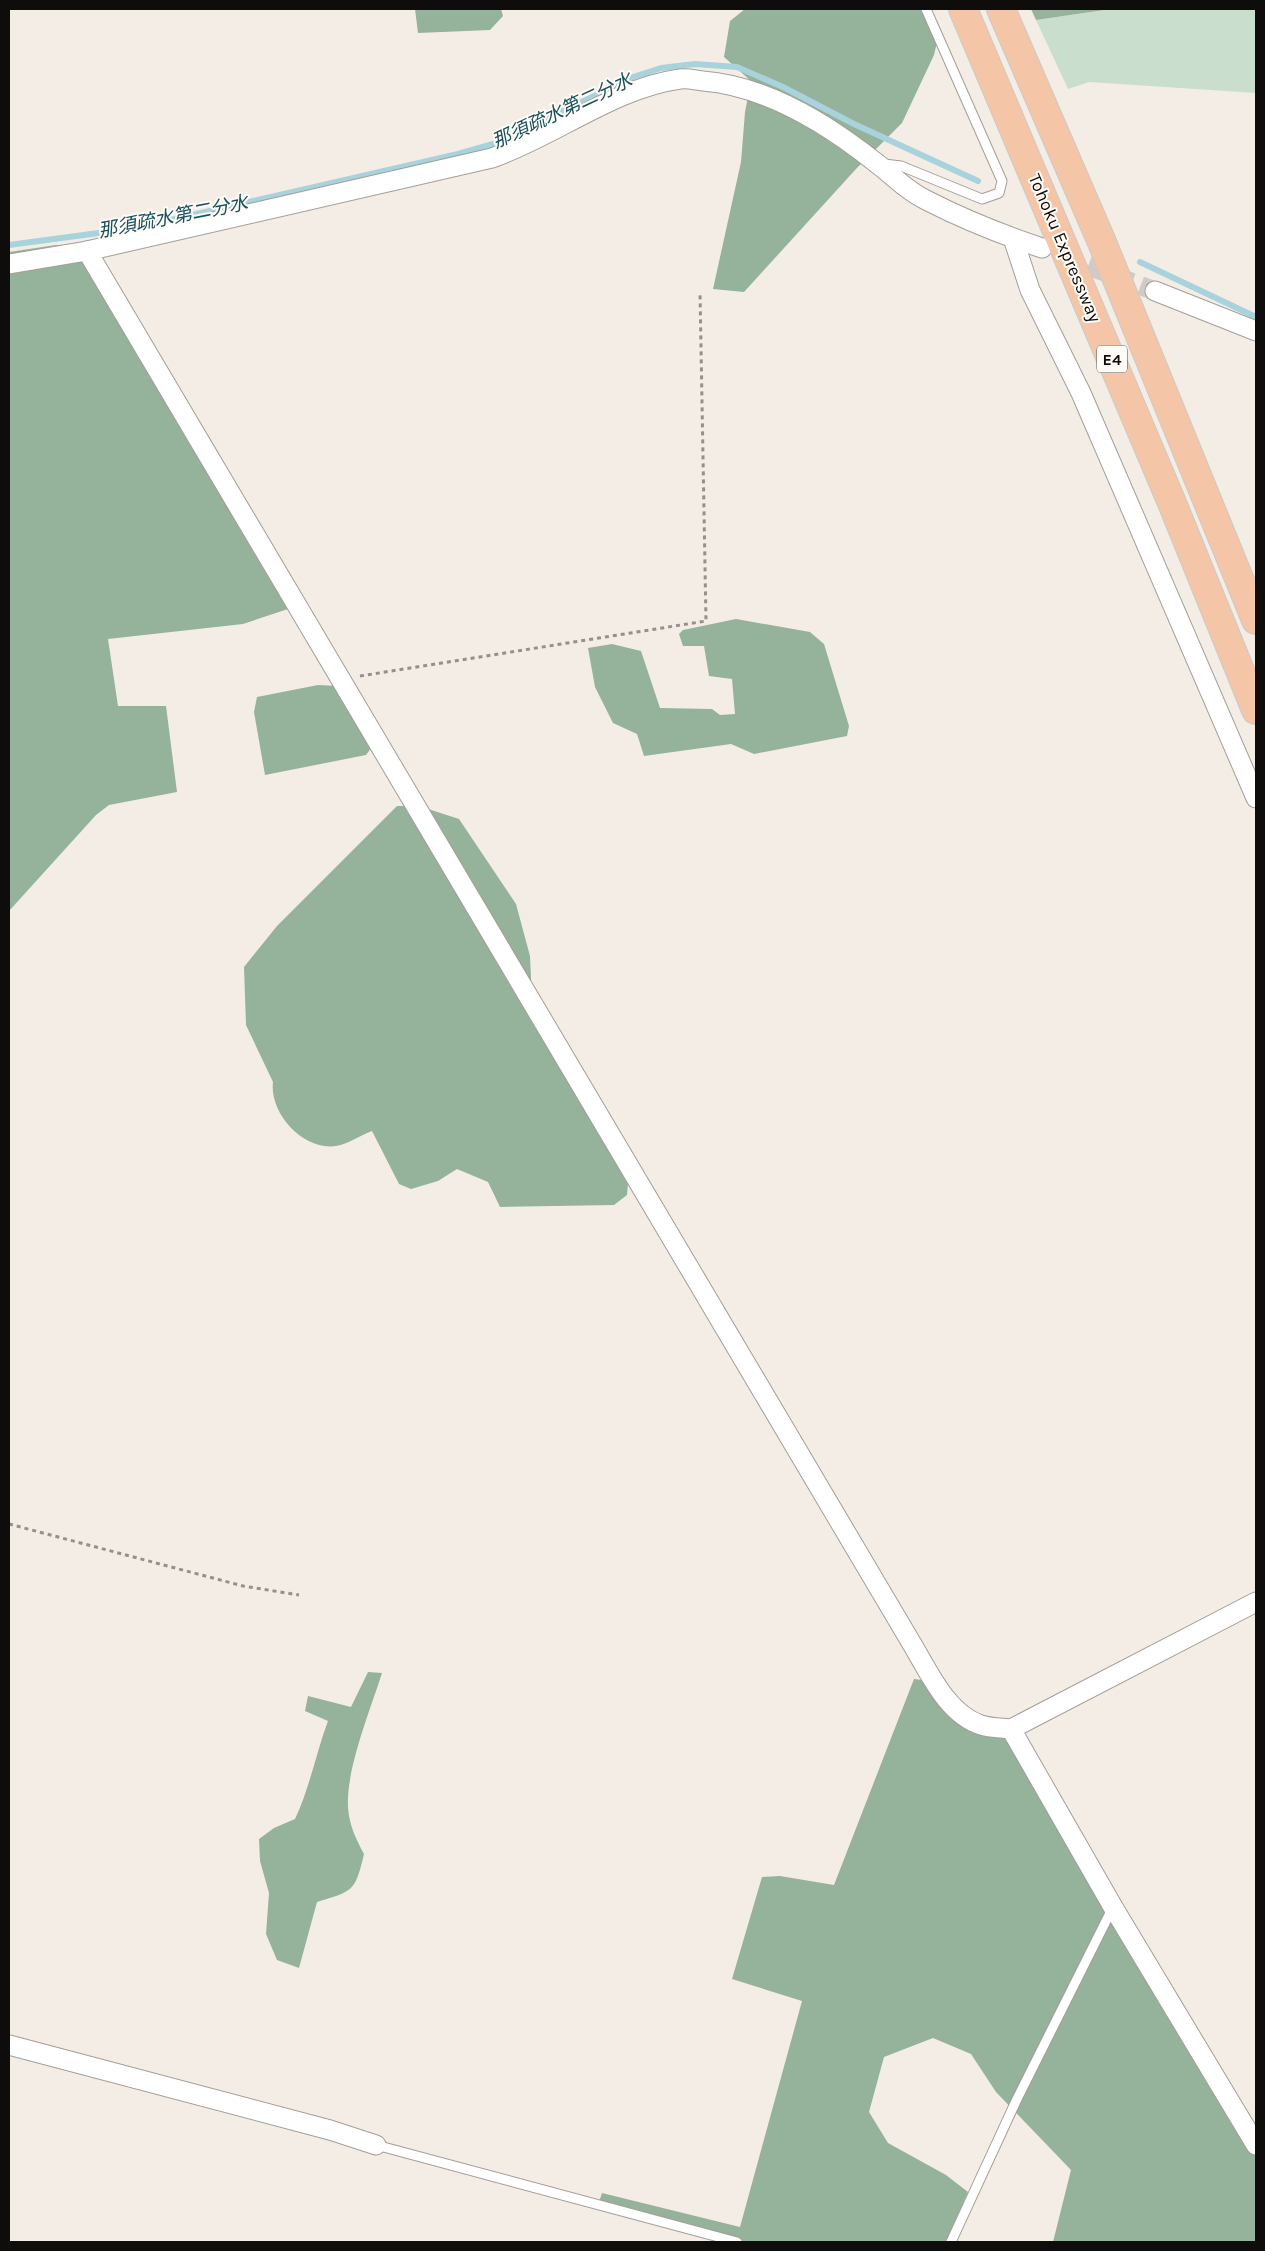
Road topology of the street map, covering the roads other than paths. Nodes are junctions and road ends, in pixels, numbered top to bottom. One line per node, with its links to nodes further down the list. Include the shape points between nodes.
1 (926, 9): 4 (lane, via 1002,181 999,193 982,199 900,166)
2 (963, 9): 12 (highway, Tohoku Expressway / E4, via 1165,485)
3 (1001, 9): 11 (highway, Tohoku Expressway / E4, via 1101,240)
4 (876, 163): 5 (street, via 898,183 927,200); 7 (street, via 824,125 780,103 727,83 682,79 645,87 524,147 492,158)
5 (1013, 238): 6 (street); 13 (street, via 1030,290 1081,393)
6 (1042, 248)
7 (87, 251): 8 (street); 15 (street, via 938,1686 954,1708 968,1719 982,1726)
8 (9, 264)
9 (1155, 290): 10 (street)
10 (1256, 331)
11 (1256, 620)
12 (1256, 710)
13 (1256, 798)
14 (1256, 1602): 15 (street)
15 (1011, 1729): 16 (street)
16 (1113, 1906): 19 (street); 21 (lane, via 1017,2099)
17 (9, 2045): 18 (street)
18 (376, 2145): 20 (lane)
19 (1256, 2145)
20 (737, 2242)
21 (951, 2242)

